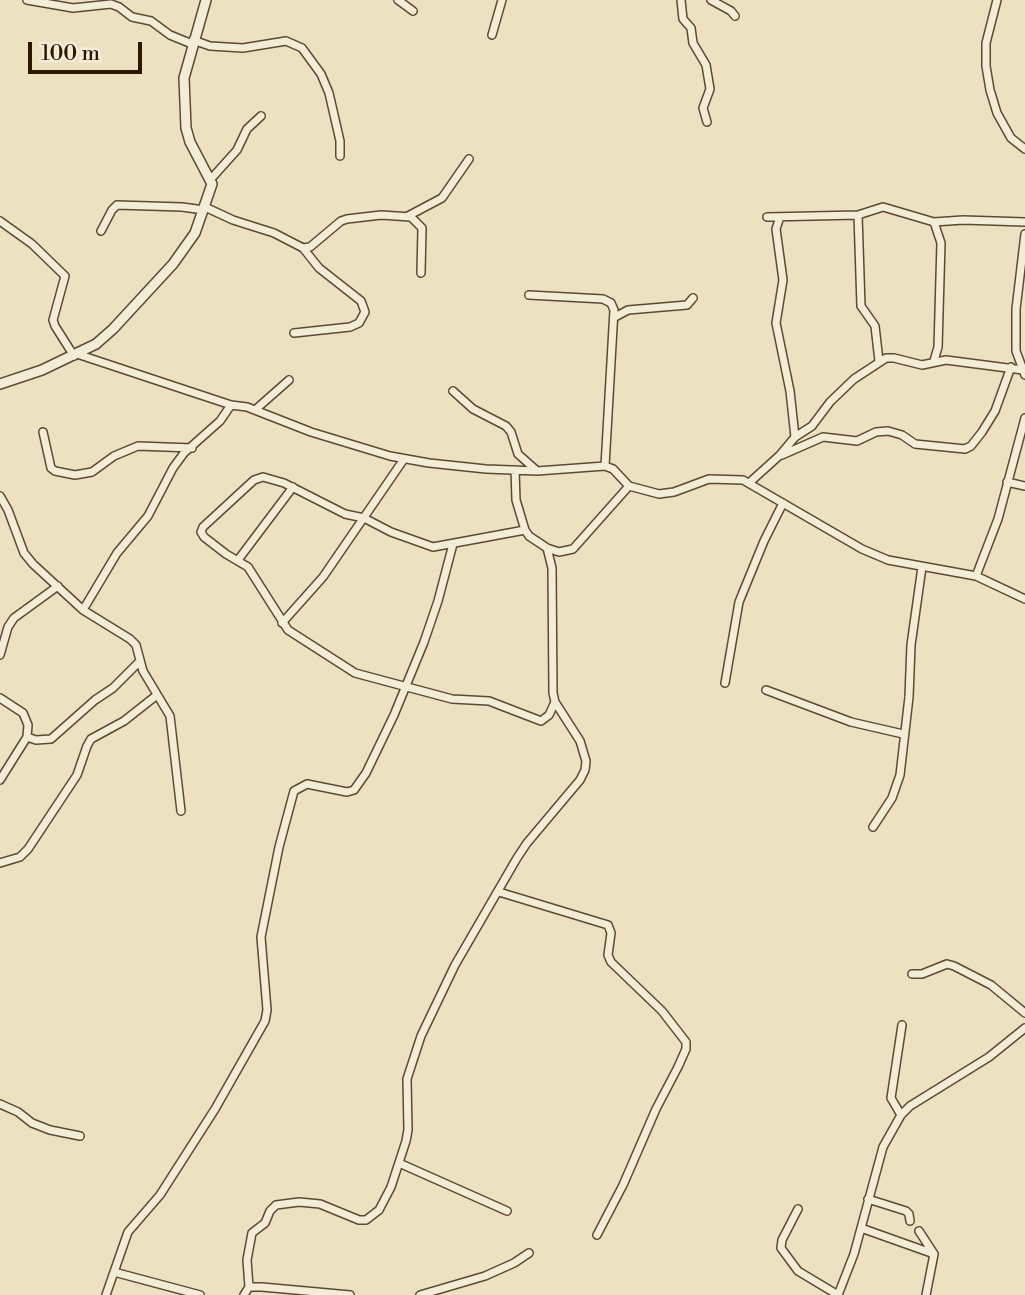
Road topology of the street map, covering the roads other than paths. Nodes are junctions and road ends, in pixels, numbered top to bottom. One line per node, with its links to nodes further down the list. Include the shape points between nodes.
1 (27, 0): 8 (street, via 73,8)
2 (206, 0): 12 (street)
3 (398, 0): 9 (street)
4 (502, 0): 11 (street)
5 (681, 0): 14 (street, via 683,19 706,65 710,89 703,108)
6 (711, 0): 10 (street)
7 (996, 0): 15 (street, via 986,43 990,90 1011,138)
8 (117, 3): 12 (street, via 125,13)
9 (413, 11)
10 (735, 16)
11 (492, 35)
12 (193, 42): 16 (street, via 243,48 286,41 302,48 329,93); 18 (street, via 184,78 186,128)
13 (261, 116): 18 (street)
14 (708, 122)
15 (1025, 149)
16 (340, 156)
17 (469, 159): 21 (street, via 442,198)
18 (211, 180): 19 (street)
19 (205, 209): 27 (street, via 117,205); 29 (street); 36 (street, via 173,264 113,329)
20 (858, 215): 23 (street); 25 (street, via 883,207); 38 (street, via 862,306 875,326)
21 (407, 217): 29 (street, via 346,219); 30 (street, via 422,228)
22 (767, 217): 23 (street)
23 (780, 217): 49 (street, via 776,229 783,280 776,323)
24 (0, 221): 36 (street, via 65,276 53,320)
25 (934, 222): 26 (street); 35 (street, via 941,243)
26 (1025, 222)
27 (102, 231)
28 (1025, 234): 41 (street, via 1016,309 1016,351)
29 (303, 248): 34 (street, via 319,268 361,301 365,312 359,323 350,327)
30 (421, 273)
31 (529, 295): 33 (street, via 603,299 611,303)
32 (693, 298): 33 (street, via 687,305 628,310)
33 (615, 317): 53 (street)
34 (293, 333)
35 (938, 347): 37 (street); 39 (street)
36 (76, 355): 43 (street); 45 (street)
37 (946, 360): 39 (street); 40 (street)
38 (879, 361): 39 (street, via 894,358 922,365); 49 (street, via 830,402 813,426)
39 (934, 361)
40 (1011, 367): 41 (street); 51 (street, via 995,411 965,449 915,444 888,431 857,440 823,437)
41 (1024, 372)
42 (289, 380): 46 (street)
43 (0, 384)
44 (453, 391): 55 (street, via 473,409 506,426 518,454)
45 (232, 405): 46 (street); 50 (street)
46 (255, 410): 52 (street)
47 (1025, 418): 56 (street)
48 (43, 432): 50 (street, via 51,468 75,475 92,472 138,446)
49 (795, 437): 51 (street)
50 (192, 448): 72 (street, via 173,467 148,516 117,553)
51 (780, 455): 57 (street)
52 (404, 459): 54 (street); 63 (street)
53 (605, 466): 55 (street); 58 (street)
54 (515, 470): 55 (street); 64 (street, via 516,500)
55 (537, 471)
56 (1007, 482): 59 (street); 69 (street)
57 (749, 483): 58 (street, via 709,479 659,494); 62 (street)
58 (629, 486): 66 (street, via 573,549 559,552)
59 (1025, 486)
60 (293, 487): 63 (street, via 345,514); 67 (street); 67 (street, via 272,478 254,480 203,527 204,537)
61 (0, 496): 70 (street, via 24,553)
62 (783, 503): 68 (street, via 862,549); 76 (street, via 739,602)
63 (364, 518): 65 (street, via 433,547); 73 (street, via 323,577)
64 (525, 530): 65 (street); 66 (street)
65 (453, 544): 77 (street, via 424,642)
66 (547, 548): 81 (street, via 552,568)
67 (238, 560): 73 (street, via 252,572)
68 (922, 566): 69 (street); 82 (street)
69 (976, 576): 71 (street)
70 (58, 586): 72 (street); 74 (street, via 14,618)
71 (1025, 599)
72 (83, 610): 75 (street, via 130,639)
73 (282, 623): 77 (street, via 294,636 355,673)
74 (0, 655)
75 (140, 661): 79 (street); 83 (street, via 51,739)
76 (725, 682)
77 (404, 686): 81 (street, via 453,699 489,701 541,721); 106 (street, via 394,715 354,790 307,784 293,791 261,937 267,1016 160,1195 128,1232)
78 (766, 690): 82 (street, via 851,722)
79 (157, 695): 85 (street, via 170,716); 87 (street, via 91,739 77,775 28,849 20,858)
80 (0, 698): 83 (street, via 26,717)
81 (555, 702): 88 (street, via 580,741 585,770 527,842)
82 (904, 734): 86 (street, via 900,775)
83 (27, 737): 84 (street)
84 (0, 780)
85 (181, 811)
86 (873, 827)
87 (0, 863)
88 (499, 892): 96 (street, via 455,965 421,1035 407,1079 408,1130); 103 (street, via 608,925 611,962 662,1011 686,1042)
89 (912, 974): 90 (street, via 954,966 991,985)
90 (1025, 1013)
91 (902, 1025): 94 (street, via 891,1098)
92 (1025, 1028): 94 (street)
93 (0, 1104): 95 (street, via 32,1123)
94 (901, 1115): 97 (street, via 887,1137)
95 (80, 1136)
96 (399, 1163): 99 (street); 107 (street, via 384,1202 366,1220 312,1203 273,1207 265,1223 251,1234 247,1260)
97 (868, 1199): 100 (street, via 906,1211); 101 (street)
98 (798, 1209): 113 (street, via 781,1248 798,1271)
99 (507, 1210)
100 (910, 1221)
101 (861, 1228): 105 (street); 113 (street)
102 (919, 1231): 105 (street)
103 (597, 1235)
104 (529, 1253): 112 (street, via 485,1276)
105 (934, 1254): 114 (street)
106 (114, 1272): 108 (street); 109 (street)
107 (250, 1287): 110 (street); 111 (street)
108 (106, 1295)
109 (200, 1295)
110 (244, 1295)
111 (350, 1295)
112 (420, 1295)
113 (838, 1295)
114 (926, 1295)

